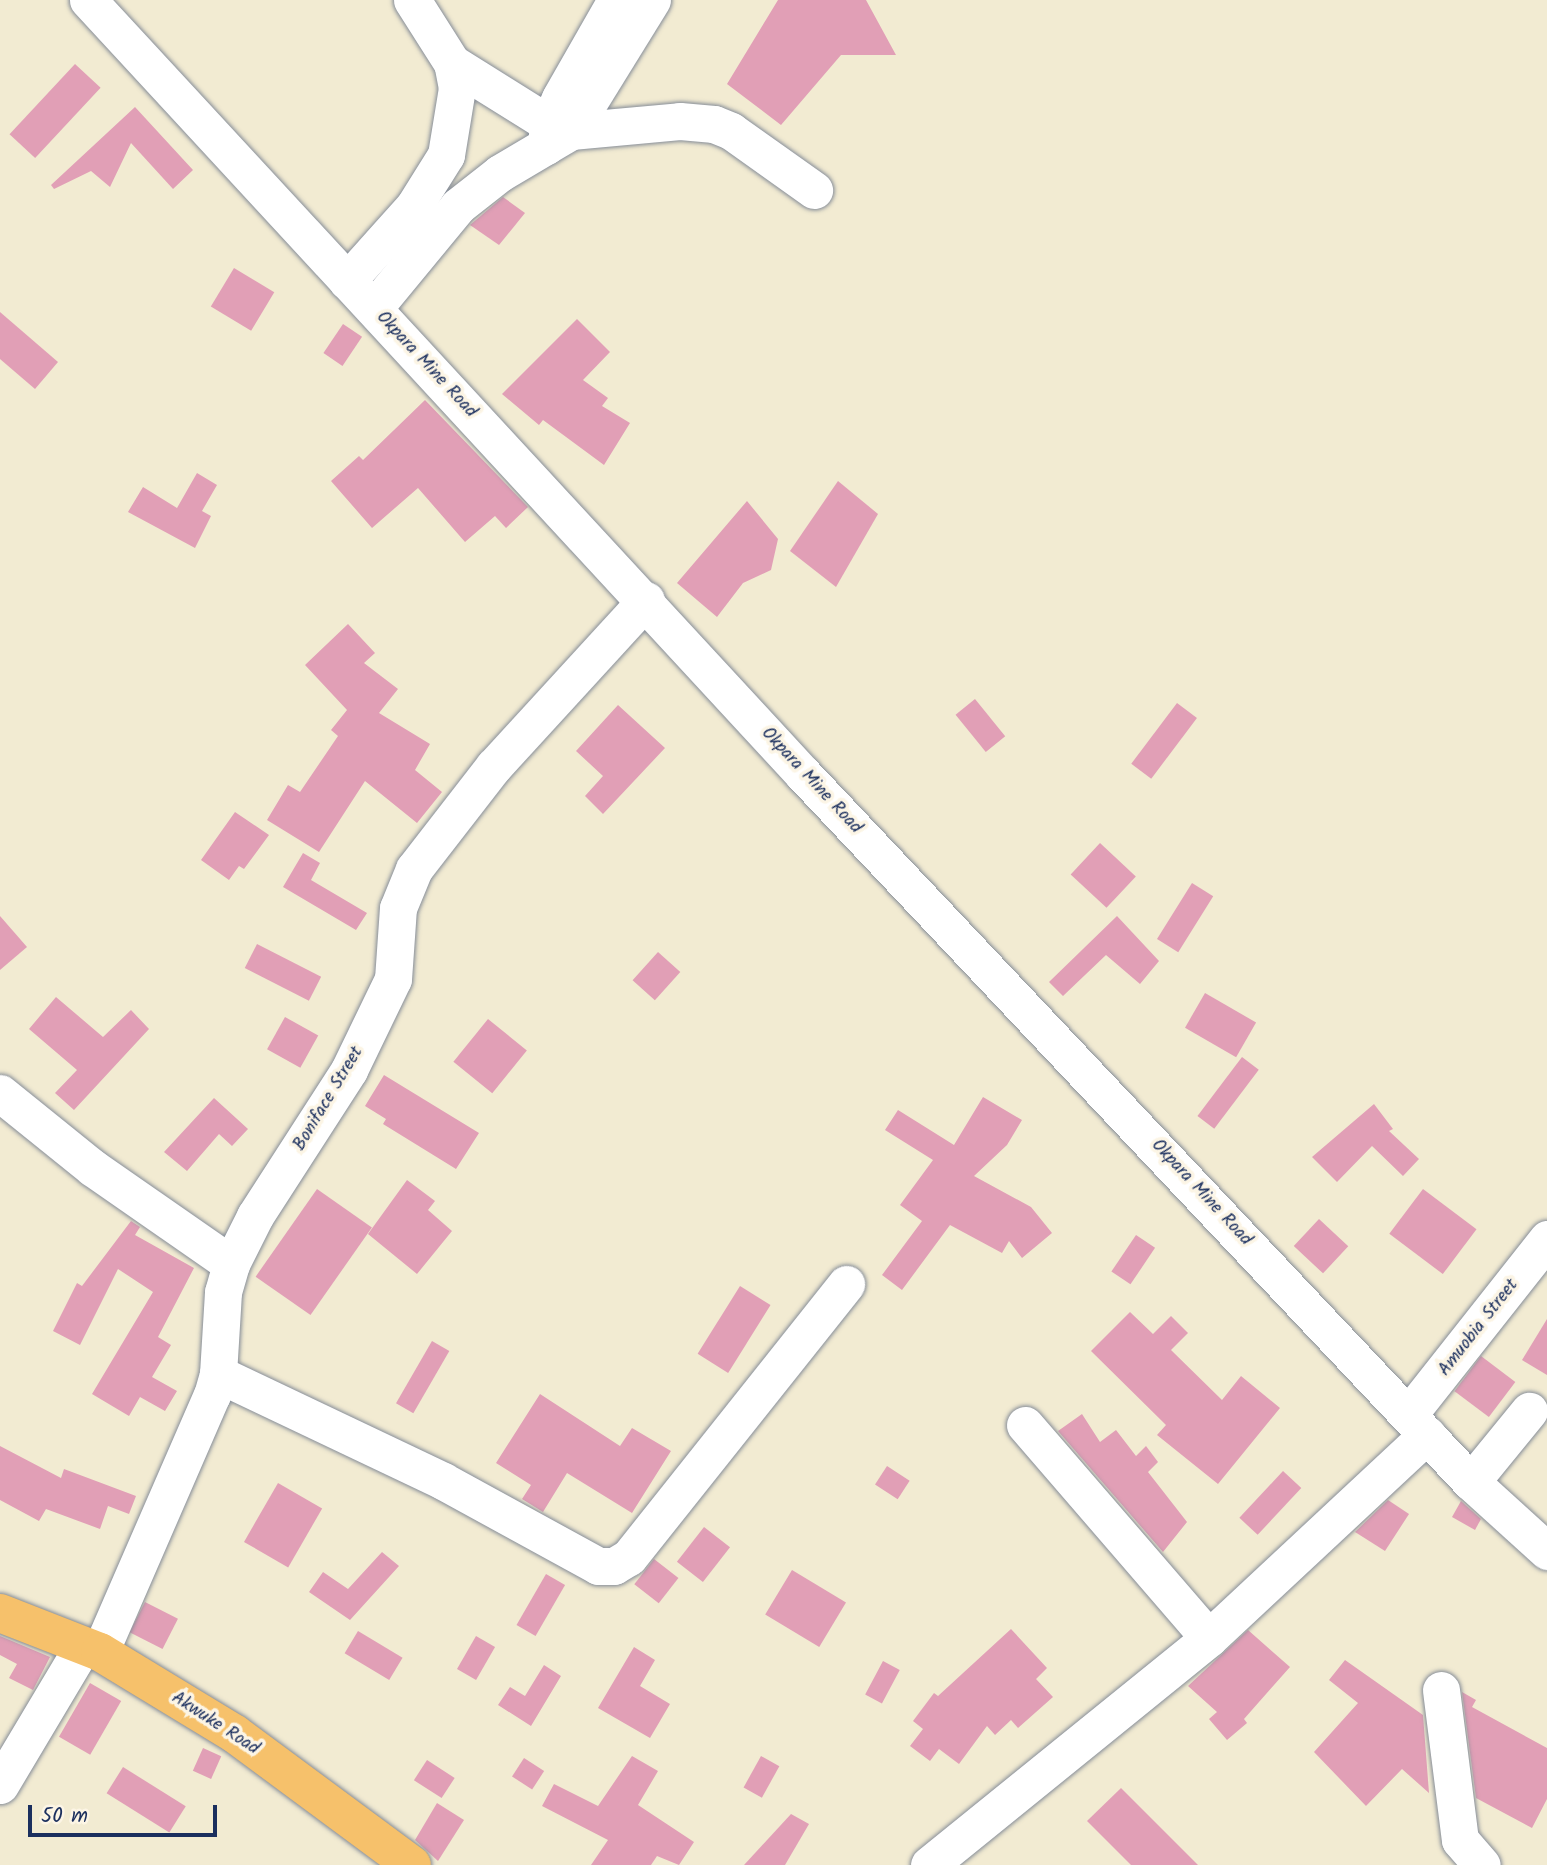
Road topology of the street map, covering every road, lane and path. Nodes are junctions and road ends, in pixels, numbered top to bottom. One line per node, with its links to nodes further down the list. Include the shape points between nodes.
1 (88, 0): 8 (street, Okpara Mine Road)
2 (412, 0): 5 (street)
3 (616, 0): 6 (street)
4 (652, 0): 6 (street)
5 (452, 63): 6 (street); 8 (street, via 457,88 446,155 414,206)
6 (555, 133): 7 (street, via 680,121 714,124 732,131); 9 (street, via 458,206)
7 (814, 190)
8 (347, 281): 9 (street, Okpara Mine Road)
9 (374, 308): 10 (street, Okpara Mine Road)
10 (646, 600): 13 (street, Boniface Street, via 495,766 414,869 398,908 397,966 388,989 349,1069); 18 (street, Okpara Mine Road, via 803,774)
11 (0, 1093): 13 (street, via 93,1168)
12 (1547, 1239): 18 (street, Amuobia Street)
13 (231, 1264): 15 (street, Boniface Street, via 223,1292)
14 (846, 1284): 15 (street, via 629,1557 614,1566 598,1566 443,1481)
15 (218, 1374): 23 (street, Boniface Street)
16 (1529, 1411): 19 (street)
17 (1025, 1425): 22 (street)
18 (1418, 1425): 19 (street, Okpara Mine Road); 22 (street, Amuobia Street)
19 (1471, 1482): 20 (street, Okpara Mine Road)
20 (1547, 1551)
21 (0, 1613): 23 (main road, Akwuke Road)
22 (1209, 1638): 27 (street, Amuobia Street)
23 (91, 1649): 25 (street, Boniface Street); 26 (main road, Akwuke Road, via 235,1734)
24 (1441, 1690): 28 (street, via 1460,1840)
25 (0, 1785)
26 (412, 1865)
27 (929, 1865)
28 (1482, 1865)

